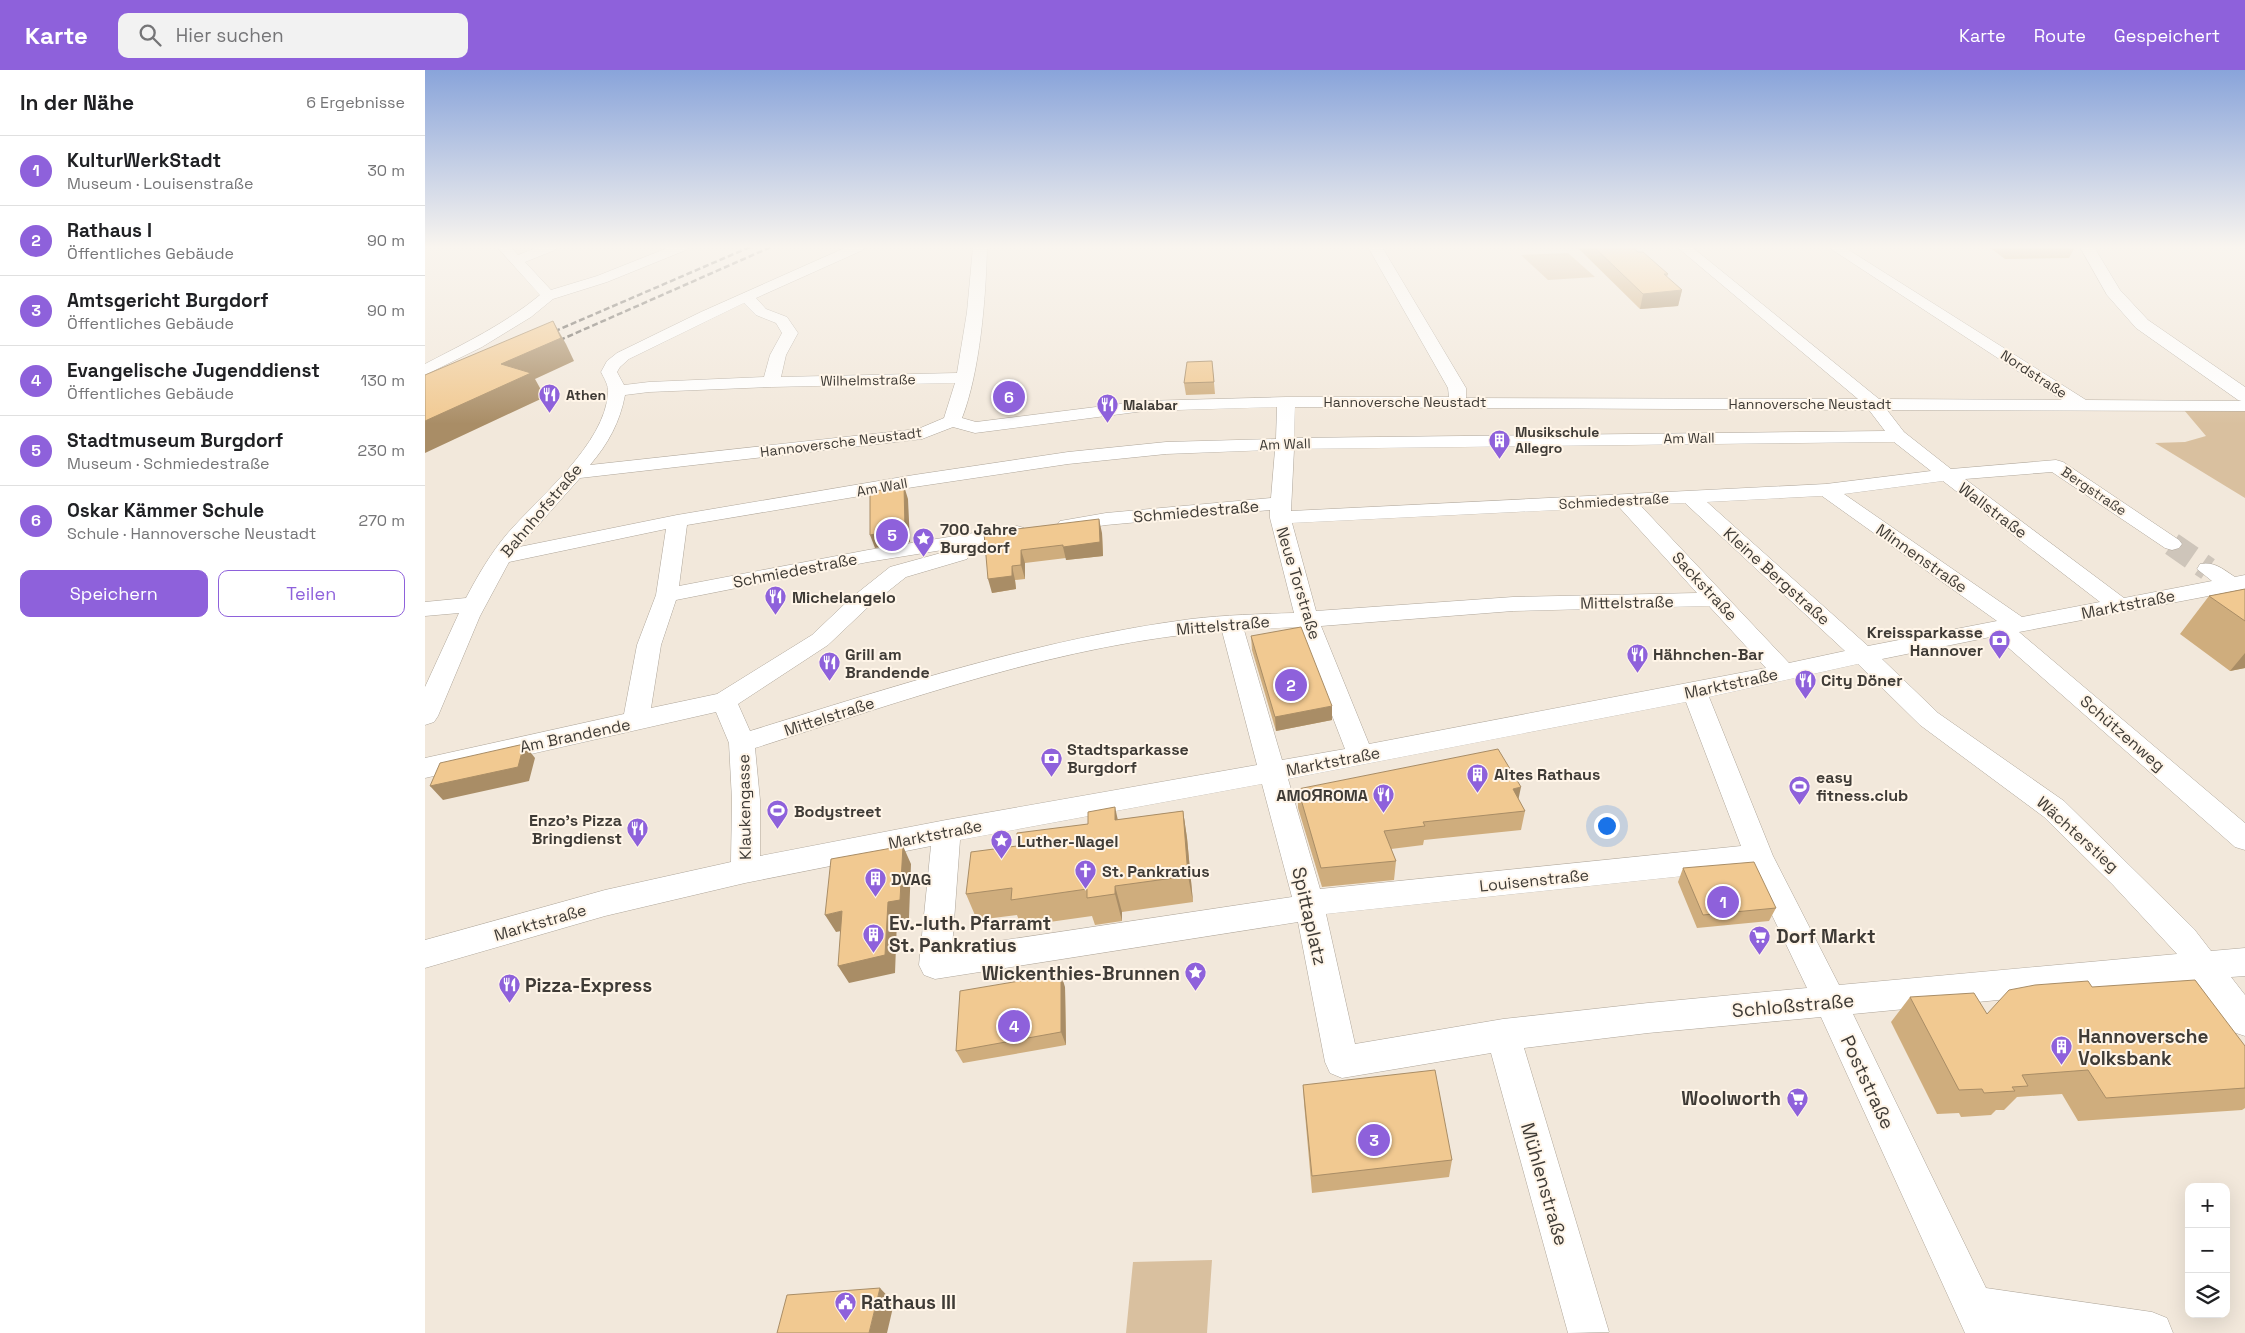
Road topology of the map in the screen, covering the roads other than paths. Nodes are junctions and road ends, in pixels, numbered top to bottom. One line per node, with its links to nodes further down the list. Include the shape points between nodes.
1 (536, 306): 9 (street, via 476,344)
2 (727, 306): 12 (street, Bahnhofstraße, via 623,356 609,372)
3 (755, 306): 11 (street, via 761,312 782,320 790,333 778,355)
4 (976, 306): 10 (street)
5 (1409, 306): 15 (street, via 1457,388)
6 (1755, 306): 16 (street, Wallstraße)
7 (1927, 306): 17 (street, Nordstraße)
8 (2126, 306): 13 (main road, via 2142,324)
9 (426, 368)
10 (965, 378): 11 (street, Wilhelmstraße); 19 (street)
11 (771, 382): 12 (street, Wilhelmstraße)
12 (617, 390): 22 (street, Bahnhofstraße, via 614,411 603,435)
13 (2245, 396)
14 (1286, 402): 15 (street, Hannoversche Neustadt); 19 (street, Hannoversche Neustadt, via 1145,406 975,428); 21 (street, Neue Torstraße)
15 (1458, 402): 16 (street, Hannoversche Neustadt)
16 (1874, 404): 17 (street, Hannoversche Neustadt); 20 (street, Wallstraße)
17 (2082, 405): 18 (street, Hannoversche Neustadt)
18 (2245, 406)
19 (952, 421): 22 (street, Hannoversche Neustadt, via 922,434)
20 (1898, 436): 21 (street, Am Wall); 23 (street, Wallstraße)
21 (1285, 444): 27 (street, Neue Torstraße); 28 (street, Am Wall, via 1166,448 1069,458)
22 (573, 473): 31 (street, Bahnhofstraße)
23 (1947, 476): 24 (street, Schmiedestraße); 30 (street, Bergstraße, via 2057,466); 37 (street, Wallstraße)
24 (1826, 490): 25 (street, Schmiedestraße); 41 (street, Minnenstraße)
25 (1690, 497): 26 (street, Schmiedestraße); 42 (street, Kleine Bergstraße)
26 (1625, 501): 27 (street, Schmiedestraße); 35 (street, Sackstraße)
27 (1280, 510): 29 (street, Schmiedestraße, via 1106,519); 39 (street, Neue Torstraße)
28 (677, 521): 31 (street, Am Wall); 34 (street)
29 (974, 539): 34 (street, Schmiedestraße); 45 (street, Am Brandende, via 963,552 898,572 859,602 820,640)
30 (2172, 544)
31 (500, 557): 36 (street, Bahnhofstraße)
32 (2209, 569): 33 (street)
33 (2239, 584): 37 (street, Marktstraße)
34 (667, 595): 47 (street, via 649,645)
35 (1717, 599): 39 (street, Mittelstraße, via 1513,604); 43 (street, Sackstraße)
36 (475, 604): 38 (street); 46 (street, Bahnhofstraße)
37 (2120, 606): 41 (street, Marktstraße)
38 (425, 609)
39 (1307, 620): 40 (street, Mittelstraße); 49 (street, Neue Torstraße)
40 (1231, 623): 48 (street, Mittelstraße, via 1118,638 991,668); 51 (street, Spittaplatz)
41 (2009, 626): 42 (street, Marktstraße); 53 (street, Schützenweg)
42 (1863, 655): 43 (street, Marktstraße); 59 (street, Wächterstieg, via 1929,719 2055,809 2183,938)
43 (1783, 672): 44 (street, Marktstraße)
44 (1694, 692): 49 (street, Marktstraße); 54 (street, Poststraße)
45 (724, 701): 47 (street, Am Brandende); 48 (street)
46 (425, 716)
47 (636, 721): 50 (street, Am Brandende)
48 (743, 743): 55 (street, Klaukengasse)
49 (1361, 756): 51 (street, Marktstraße)
50 (425, 768)
51 (1272, 772): 52 (street, Marktstraße); 56 (street, Spittaplatz)
52 (946, 832): 55 (street, Marktstraße); 56 (street, Louisenstraße, via 935,965)
53 (2245, 839)
54 (1759, 856): 56 (street, Louisenstraße); 60 (street, Poststraße)
55 (745, 871): 57 (street, Marktstraße, via 605,903)
56 (1310, 905): 63 (street, Spittaplatz)
57 (425, 954)
58 (2245, 962): 59 (street, Schloßstraße)
59 (2203, 967): 60 (street, Schloßstraße); 61 (street, Wächterstieg)
60 (1829, 1002): 62 (street, Schloßstraße); 64 (street, Poststraße)
61 (2245, 1020)
62 (1503, 1035): 63 (street, Schloßstraße); 65 (street, Mühlenstraße)
63 (1342, 1062)
64 (1982, 1323): 66 (street)
65 (1588, 1332)
66 (2152, 1333)

